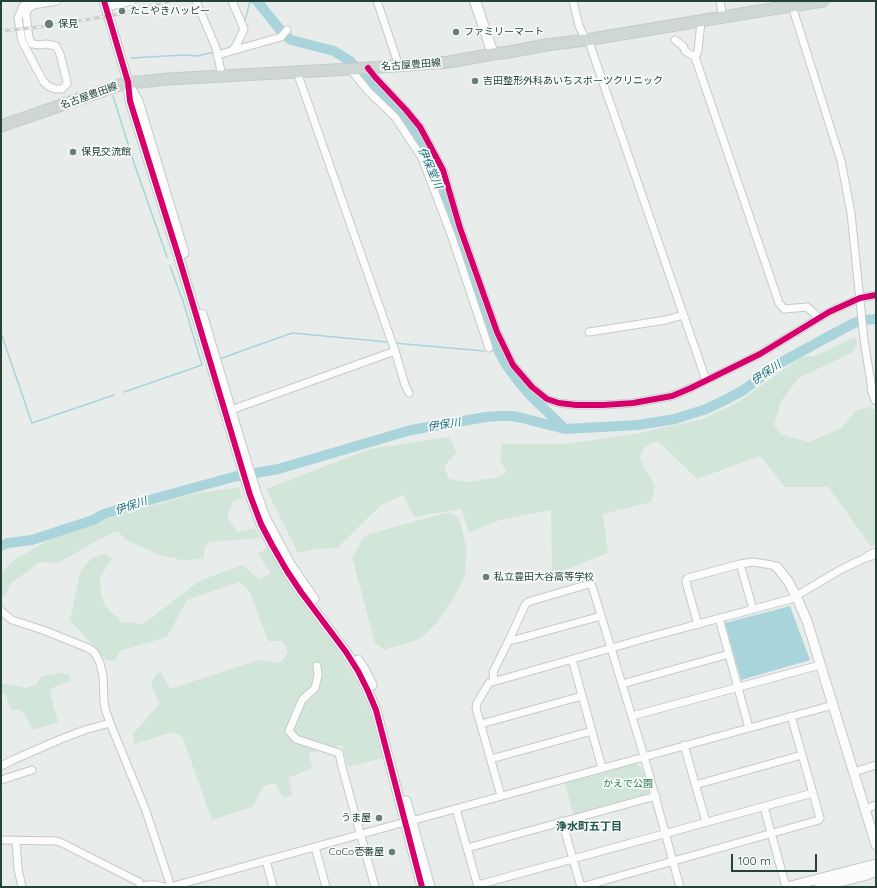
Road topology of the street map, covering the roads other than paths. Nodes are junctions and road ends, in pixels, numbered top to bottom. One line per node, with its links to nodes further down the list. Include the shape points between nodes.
1 (30, 1): 2 (street, via 23,6 18,18 22,41 43,81 55,89 62,89 67,82 60,54 56,46 32,44 26,14 33,5)
2 (57, 1)
3 (132, 1): 11 (street)
4 (196, 1): 19 (street)
5 (232, 1): 18 (street, via 243,31)
6 (376, 1): 22 (street)
7 (475, 1): 20 (main road)
8 (573, 1): 16 (street, via 579,26)
9 (720, 1): 13 (street)
10 (823, 1): 12 (main road, 名古屋豊田線)
11 (105, 4): 26 (street)
12 (794, 4): 13 (main road, 名古屋豊田線); 29 (street, via 841,161 851,213)
13 (723, 17): 14 (main road, 名古屋豊田線)
14 (701, 21): 16 (main road, 名古屋豊田線); 21 (street, via 698,52)
15 (287, 30): 18 (street, via 281,37)
16 (587, 40): 20 (main road, 名古屋豊田線); 30 (street)
17 (675, 40): 21 (street)
18 (233, 50): 19 (street)
19 (217, 52): 25 (street)
20 (492, 54): 22 (main road, 名古屋豊田線, via 449,62)
21 (695, 58): 31 (street, via 779,303 784,309 807,307)
22 (399, 66): 23 (main road, 名古屋豊田線)
23 (358, 69): 24 (main road, 名古屋豊田線); 33 (street, via 369,92 395,117 422,158 452,237); 35 (street, via 375,77 420,127 443,170 460,228 497,332 514,365 538,393 559,403 576,405 633,403 672,396)
24 (298, 72): 25 (main road, 名古屋豊田線); 34 (street)
25 (222, 76): 26 (main road, 名古屋豊田線)
26 (128, 82): 27 (main road, 名古屋豊田線); 39 (street, via 138,101); 40 (street, via 130,101)
27 (1, 126)
28 (876, 295): 29 (street)
29 (860, 300): 31 (street); 36 (street)
30 (683, 315): 32 (street); 35 (street)
31 (818, 319): 35 (street, via 760,354)
32 (589, 332)
33 (489, 348)
34 (395, 351): 37 (street); 39 (street)
35 (706, 380)
36 (872, 389): 38 (street)
37 (409, 393)
38 (876, 400)
39 (230, 410): 40 (street)
40 (242, 458): 85 (street, via 261,524 272,545 287,571 346,652 368,691 376,710)
41 (872, 555): 44 (street)
42 (740, 564): 43 (street, via 753,562); 45 (street); 49 (street, via 686,580)
43 (777, 567): 44 (street)
44 (796, 596): 45 (street); 54 (street, via 807,621)
45 (753, 609): 48 (street)
46 (1, 611): 63 (street, via 12,620 94,652 103,676 104,701)
47 (601, 616): 50 (street); 50 (street, via 593,587 589,584 528,602); 51 (street)
48 (719, 618): 49 (street); 52 (street)
49 (698, 625): 51 (street)
50 (509, 640): 56 (street, via 493,672)
51 (611, 648): 53 (street); 57 (street)
52 (729, 654): 57 (street); 58 (street)
53 (572, 659): 56 (street); 59 (street)
54 (820, 665): 58 (street); 60 (street)
55 (317, 666): 88 (street, via 315,688 302,700 289,731 296,739 339,753)
56 (494, 681): 64 (street, via 487,684 477,703 476,710)
57 (622, 684): 61 (street)
58 (738, 688): 61 (street); 65 (street)
59 (582, 696): 64 (street); 66 (street)
60 (833, 704): 62 (street); 75 (street)
61 (632, 716): 69 (street)
62 (791, 716): 65 (street); 68 (street)
63 (110, 723): 72 (street, via 61,739); 105 (street, via 146,811)
64 (481, 724): 70 (street)
65 (749, 728): 67 (street)
66 (592, 731): 70 (street); 73 (street)
67 (684, 745): 69 (street); 77 (street)
68 (802, 755): 77 (street); 78 (street)
69 (644, 756): 73 (street); 80 (street)
70 (491, 759): 79 (street)
71 (876, 765): 75 (street)
72 (1, 766)
73 (602, 768): 79 (street)
74 (32, 770): 76 (street)
75 (854, 772): 84 (street)
76 (1, 780)
77 (696, 785): 87 (street)
78 (813, 793): 82 (street); 90 (street, via 819,820)
79 (501, 796): 83 (street)
80 (656, 796): 86 (street); 89 (street)
81 (876, 805): 84 (street)
82 (764, 807): 87 (street); 90 (street)
83 (456, 808): 85 (street); 95 (street)
84 (865, 809): 93 (street)
85 (408, 821): 88 (street); 109 (street); 110 (street)
86 (562, 821): 95 (street); 96 (street)
87 (706, 822): 89 (street)
88 (361, 834): 94 (street); 108 (street)
89 (665, 834): 96 (street); 98 (street)
90 (771, 834): 98 (street); 113 (street)
91 (1, 840): 92 (street)
92 (16, 840): 102 (street); 103 (street, via 62,842 139,882)
93 (876, 846)
94 (315, 847): 97 (street); 107 (street)
95 (467, 848): 101 (street)
96 (574, 859): 101 (street); 111 (street)
97 (266, 860): 105 (street); 106 (street)
98 (673, 861): 111 (street); 112 (street)
99 (876, 864): 113 (street)
100 (876, 872): 114 (street)
101 (478, 886)
102 (22, 887)
103 (141, 887): 104 (street)
104 (164, 887)
105 (171, 887)
106 (273, 887)
107 (326, 887)
108 (376, 887)
109 (422, 887)
110 (430, 887)
111 (581, 887)
112 (680, 887)
113 (786, 887)
114 (819, 887)

